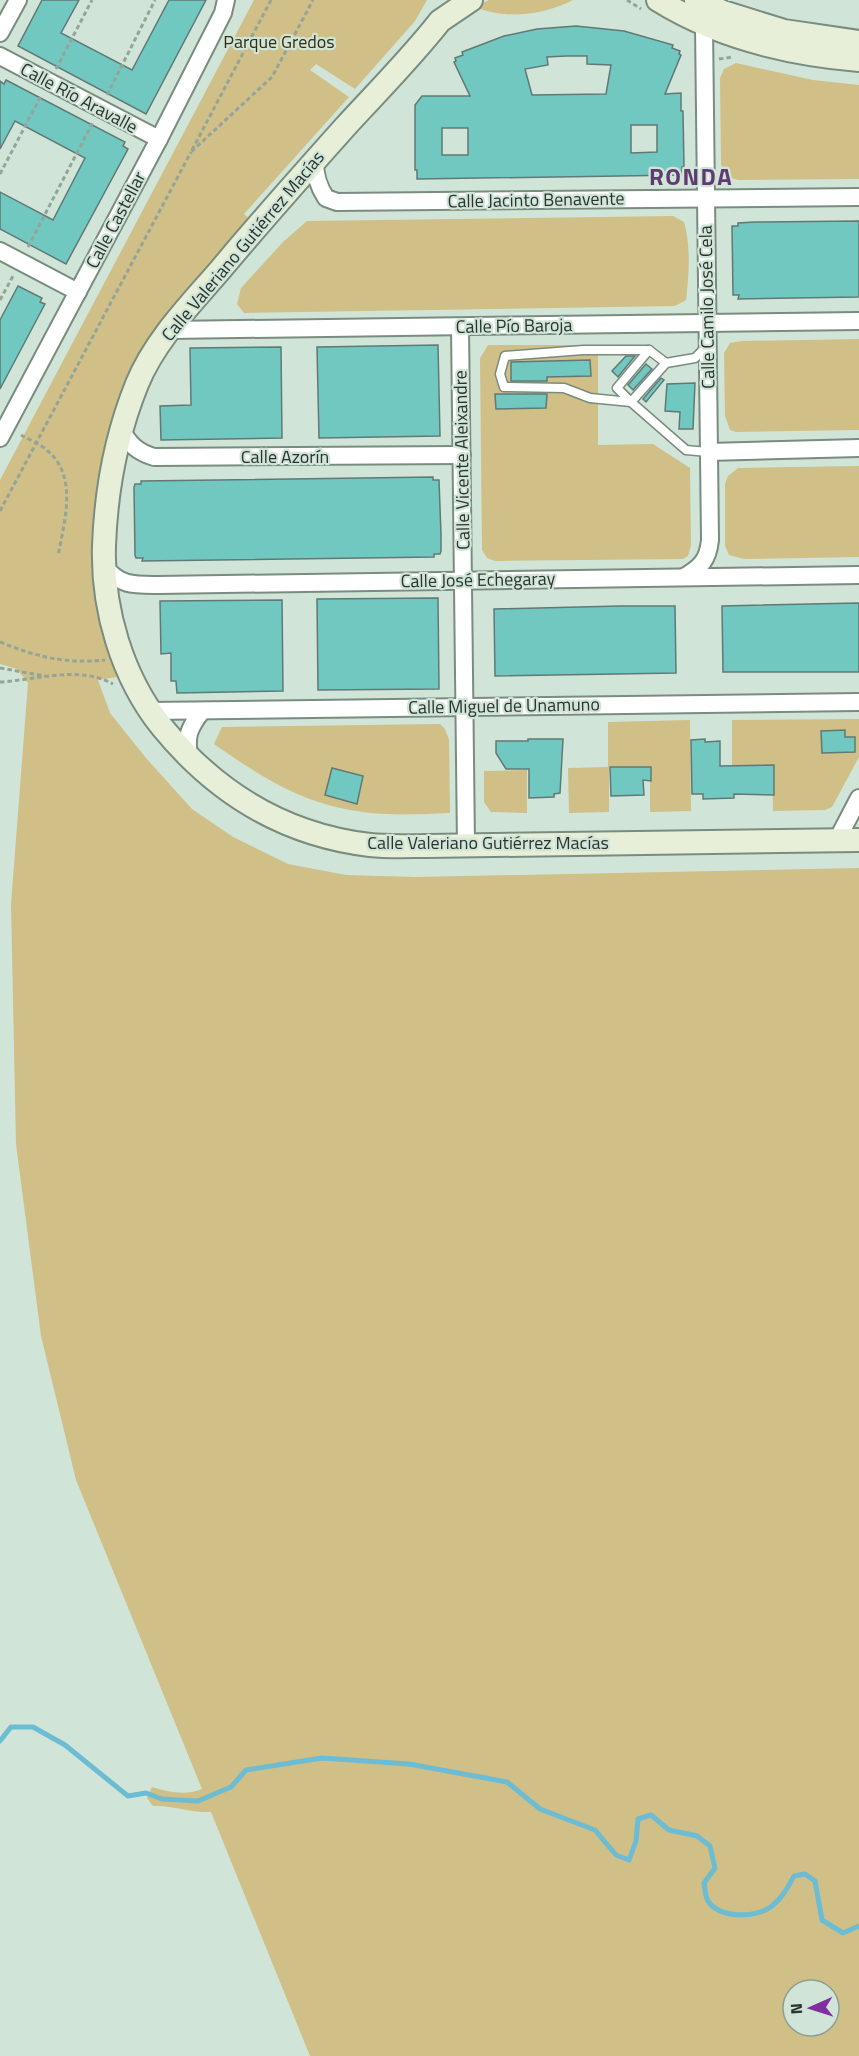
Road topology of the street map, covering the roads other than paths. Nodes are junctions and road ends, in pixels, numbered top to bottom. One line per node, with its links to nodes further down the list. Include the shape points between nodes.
1 (18, 0): 8 (street)
2 (226, 0): 12 (street, Calle Castellar)
3 (471, 0): 6 (main road, Calle Valeriano Gutiérrez Macías)
4 (696, 0): 9 (main road, via 784,31)
5 (651, 5): 7 (main road)
6 (442, 10): 13 (main road, Calle Valeriano Gutiérrez Macías)
7 (704, 26): 11 (main road, via 782,50); 15 (street, Calle Camilo José Cela)
8 (0, 33)
9 (859, 42)
10 (0, 56): 12 (street, Calle Río Aravalle)
11 (859, 60)
12 (159, 140): 17 (street, Calle Castellar)
13 (315, 162): 15 (street, Calle Jacinto Benavente, via 315,178 320,188 326,198 337,202); 21 (main road, Calle Valeriano Gutiérrez Macías)
14 (859, 197): 15 (street, Calle Jacinto Benavente)
15 (706, 199): 19 (street, Calle Camilo José Cela)
16 (0, 251): 17 (street)
17 (78, 292): 27 (street, Calle Castellar)
18 (859, 321): 19 (street, Calle Pío Baroja)
19 (707, 323): 20 (street, Calle Pío Baroja); 22 (street, Calle Camilo José Cela)
20 (460, 327): 21 (street, Calle Pío Baroja); 30 (street, Calle Vicente Aleixandre)
21 (169, 330): 26 (main road, Calle Valeriano Gutiérrez Macías, via 137,384)
22 (708, 345): 24 (lane, via 695,358); 29 (street, Calle Camilo José Cela)
23 (649, 350): 24 (lane); 25 (lane, via 616,388); 25 (lane, via 505,356 500,374 504,387 564,388 590,398)
24 (666, 363): 25 (lane)
25 (631, 402): 29 (lane, via 686,450)
26 (121, 429): 30 (street, Calle Azorín, via 129,443 154,457); 31 (main road, Calle Valeriano Gutiérrez Macías, via 108,492)
27 (3, 433)
28 (859, 448): 29 (street)
29 (708, 452): 33 (street, Calle Camilo José Cela, via 709,554 701,567)
30 (462, 455): 34 (street, Calle Vicente Aleixandre)
31 (104, 566): 34 (street, Calle José Echegaray, via 113,577 134,585); 37 (main road, Calle Valeriano Gutiérrez Macías, via 118,647)
32 (859, 575): 33 (street, Calle José Echegaray)
33 (684, 577): 34 (street, Calle José Echegaray)
34 (463, 580): 36 (street, Calle Vicente Aleixandre)
35 (859, 702): 36 (street, Calle Miguel de Unamuno)
36 (465, 707): 38 (street, Calle Miguel de Unamuno); 42 (street, Calle Vicente Aleixandre)
37 (149, 711): 38 (street, Calle Miguel de Unamuno); 39 (main road, Calle Valeriano Gutiérrez Macías)
38 (202, 711): 39 (street, via 187,738)
39 (189, 758): 42 (main road, Calle Valeriano Gutiérrez Macías, via 239,798 271,818 303,830 372,845)
40 (859, 798): 41 (street)
41 (848, 840): 42 (main road, Calle Valeriano Gutiérrez Macías)
42 (466, 845)

